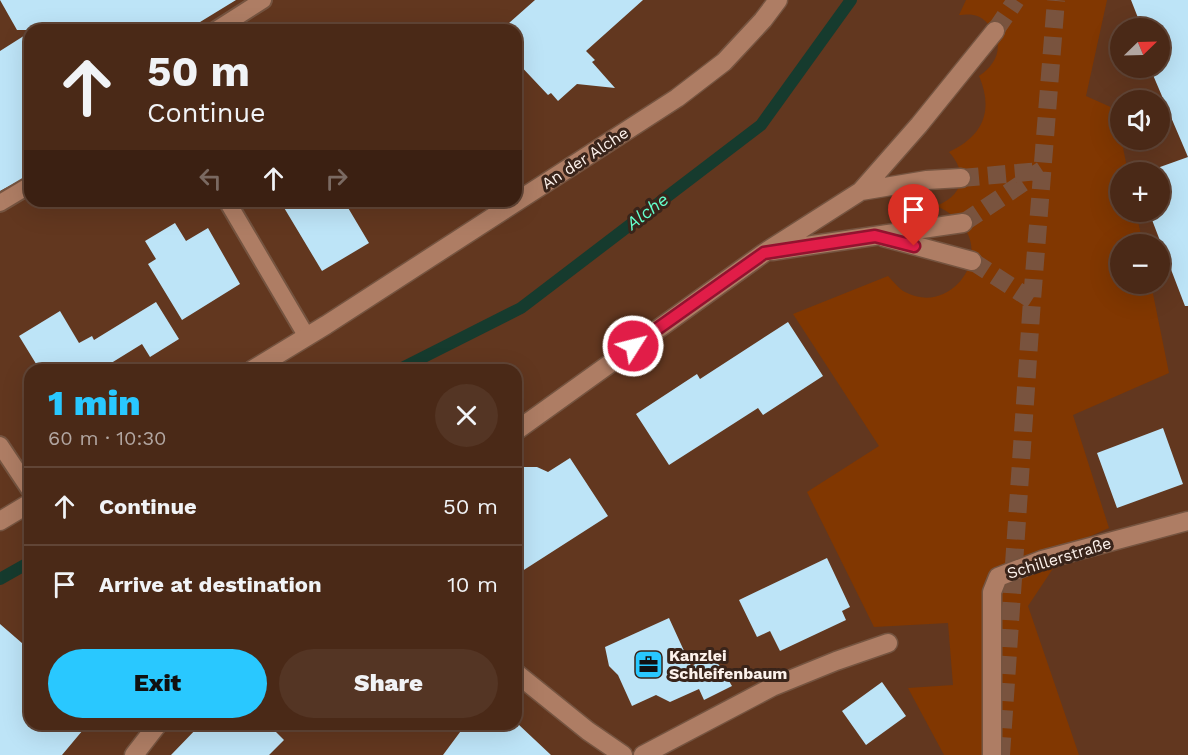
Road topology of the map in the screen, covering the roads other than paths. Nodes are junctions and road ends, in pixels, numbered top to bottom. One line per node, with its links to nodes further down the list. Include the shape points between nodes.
1 (263, 0): 3 (lane)
2 (778, 0): 8 (street, An der Alche, via 724,62 677,98)
3 (225, 24)
4 (995, 31): 7 (street)
5 (961, 178): 7 (street)
6 (24, 189): 9 (lane)
7 (861, 191): 14 (street)
8 (522, 198)
9 (0, 203)
10 (231, 207): 16 (lane)
11 (508, 207): 16 (street, An der Alche)
12 (963, 223): 13 (street)
13 (875, 236): 14 (street); 15 (street)
14 (764, 253): 18 (street)
15 (972, 261)
16 (307, 337): 17 (street, An der Alche)
17 (262, 364)
18 (522, 426)
19 (0, 445): 20 (lane)
20 (24, 481)
21 (24, 507): 22 (street)
22 (0, 521)
23 (1188, 521): 30 (street, Schillerstraße, via 1042,560 998,577 992,592)
24 (888, 643): 29 (street, via 772,687)
25 (522, 677): 28 (street)
26 (153, 730): 27 (street)
27 (134, 755)
28 (623, 755)
29 (642, 755)
30 (992, 755)

